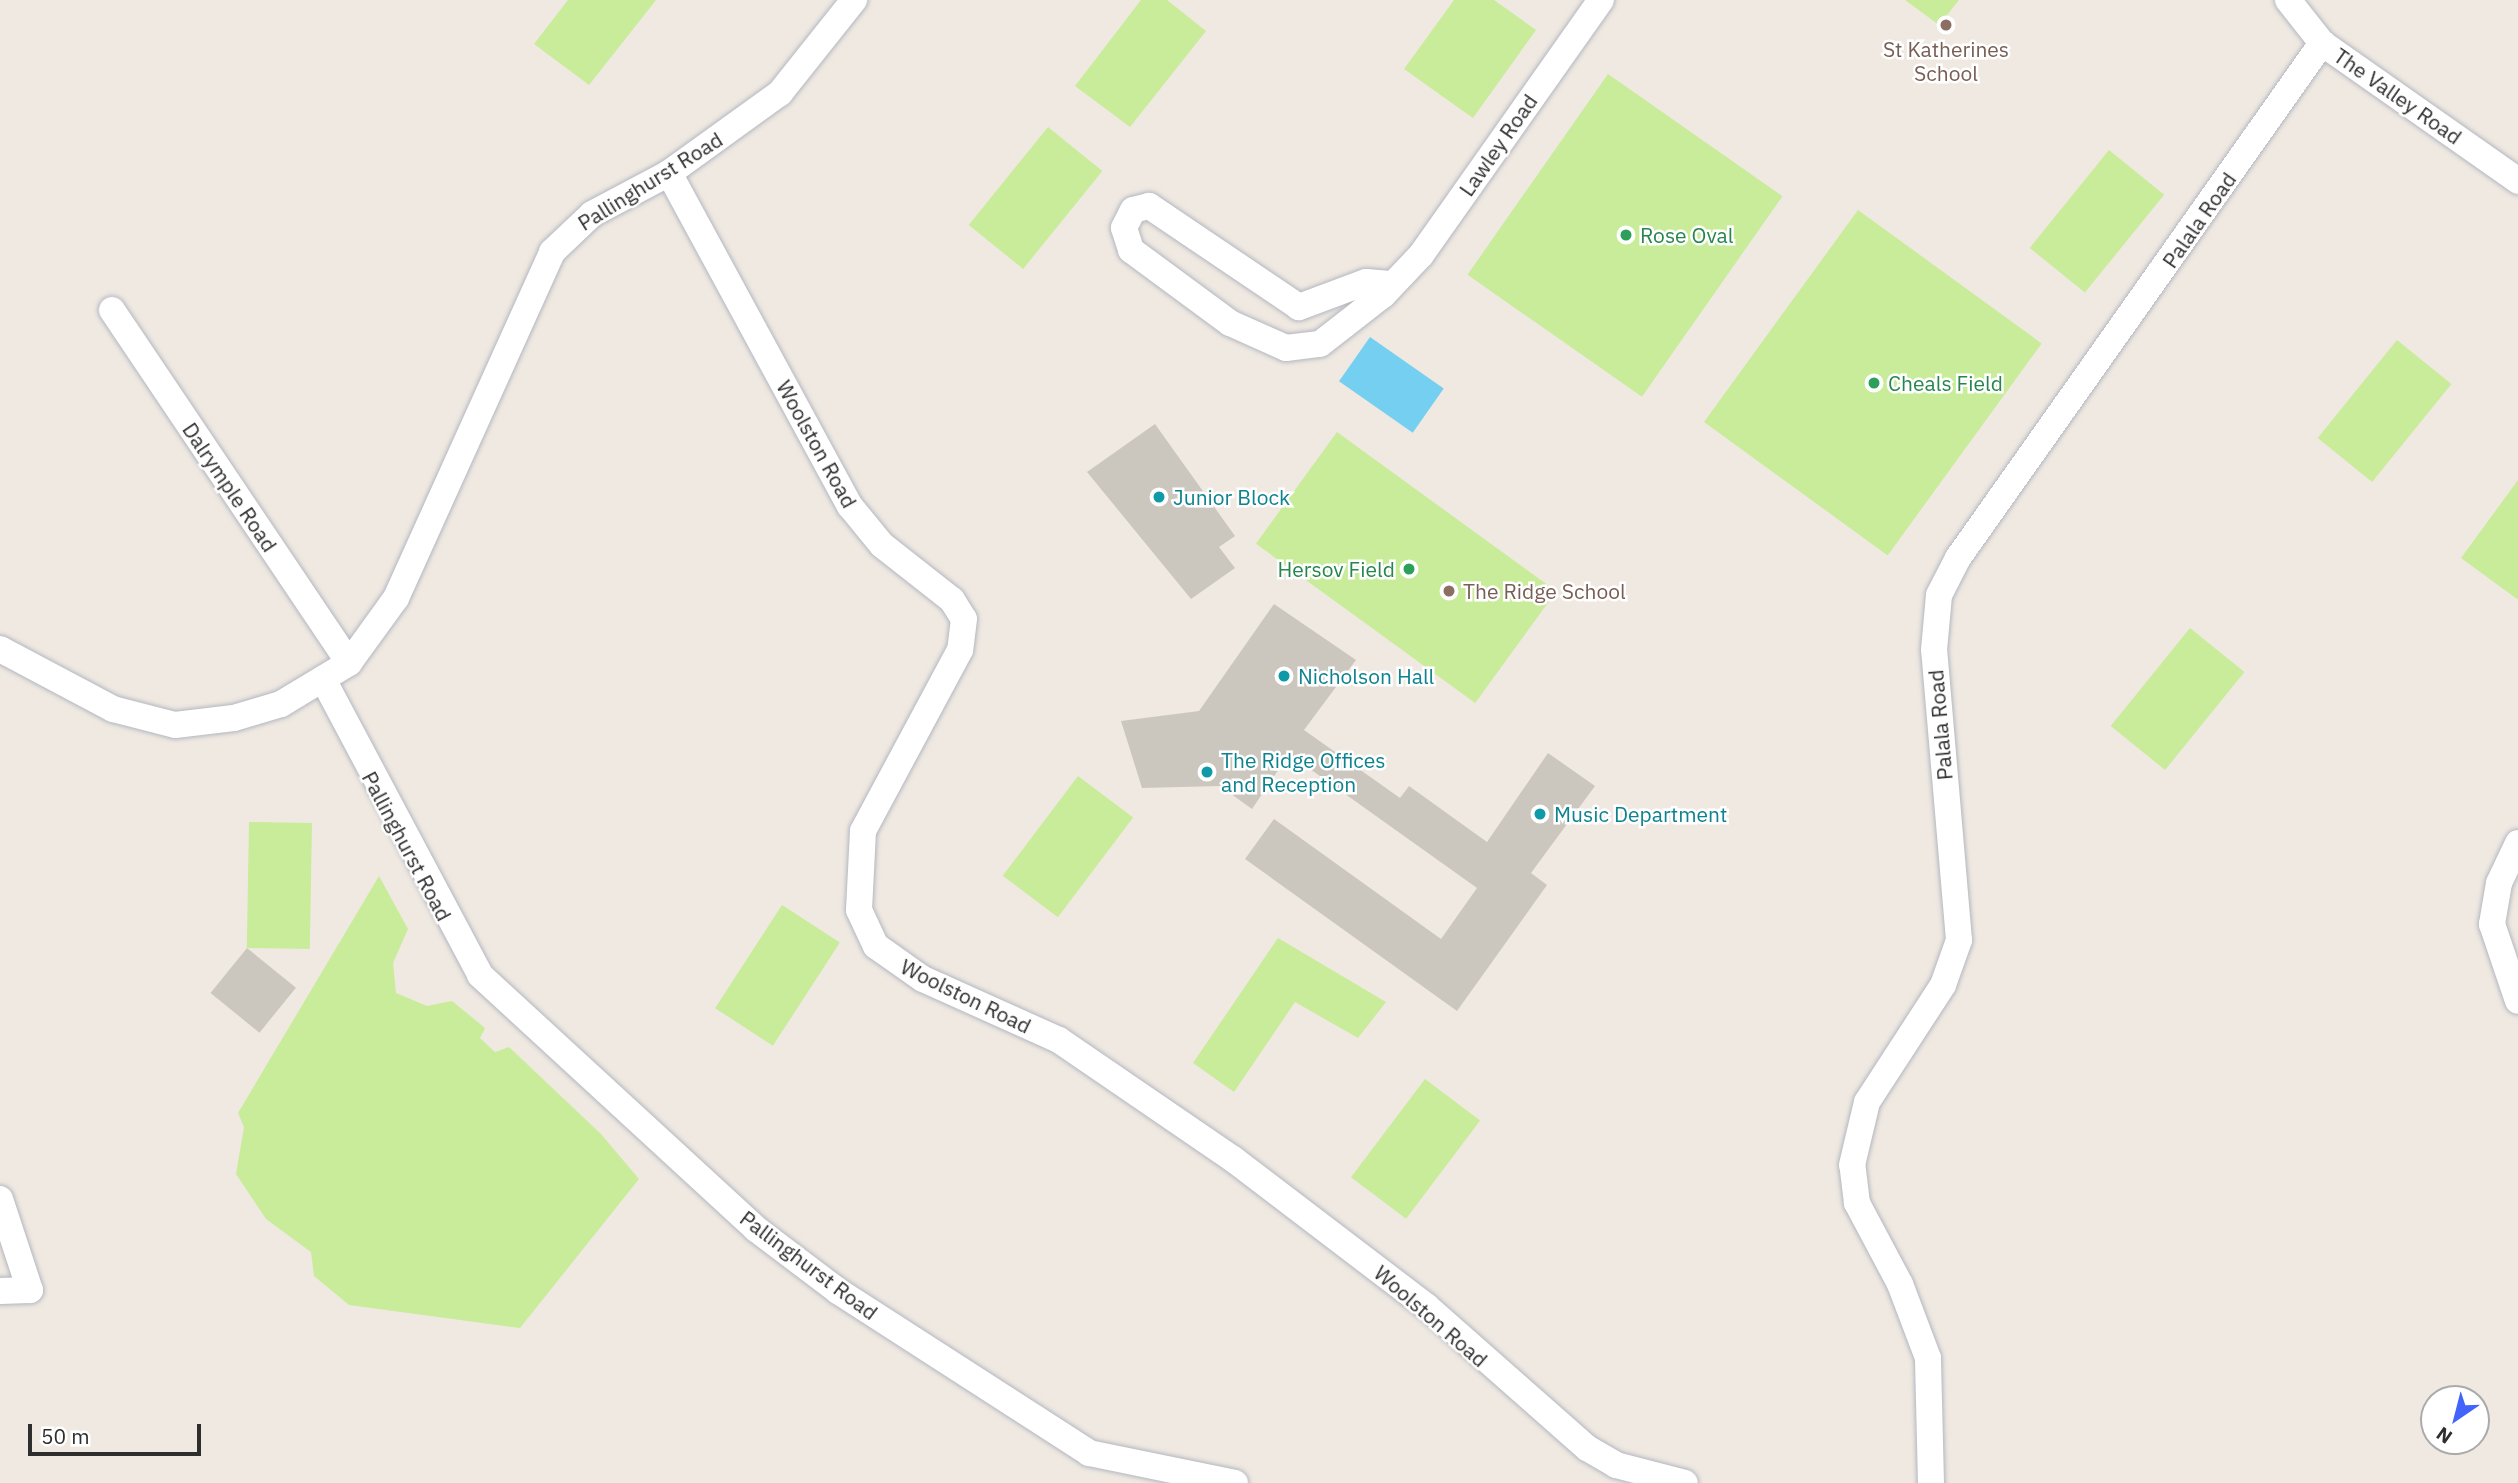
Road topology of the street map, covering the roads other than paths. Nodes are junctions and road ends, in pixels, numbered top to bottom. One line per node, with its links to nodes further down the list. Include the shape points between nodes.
1 (854, 0): 5 (street, Pallinghurst Road, via 779,93)
2 (1601, 0): 7 (street, Lawley Road, via 1421,255)
3 (2288, 0): 4 (street, The Valley Road)
4 (2322, 43): 6 (street, The Valley Road); 18 (street, Palala Road, via 1958,558 1939,594 1934,650 1959,940 1943,985 1867,1102 1852,1166 1857,1203 1900,1284 1928,1358)
5 (669, 173): 10 (street, Pallinghurst Road, via 592,214 552,252 396,598); 17 (street, Woolston Road, via 850,506 882,545 952,600 964,620 960,650 863,831 859,910 876,946 923,979 1059,1040 1222,1152 1426,1306 1587,1448 1616,1465)
6 (2518, 181)
7 (1390, 284): 7 (street, Lawley Road, via 1320,344 1286,348 1230,323 1141,258 1125,244 1124,228 1133,210 1149,206 1299,307 1366,282)
8 (112, 310): 10 (street, Dalrymple Road)
9 (0, 649): 11 (street, via 113,709 175,724 258,712)
10 (349, 663): 11 (street, Pallinghurst Road)
11 (324, 681): 16 (street, Pallinghurst Road, via 480,975 756,1228 848,1297 1089,1453)
12 (2518, 843): 13 (street, via 2499,883 2492,924)
13 (2518, 1001)
14 (0, 1199): 15 (street, via 30,1290)
15 (0, 1291)
16 (1235, 1483)
17 (1685, 1483)
18 (1930, 1483)

